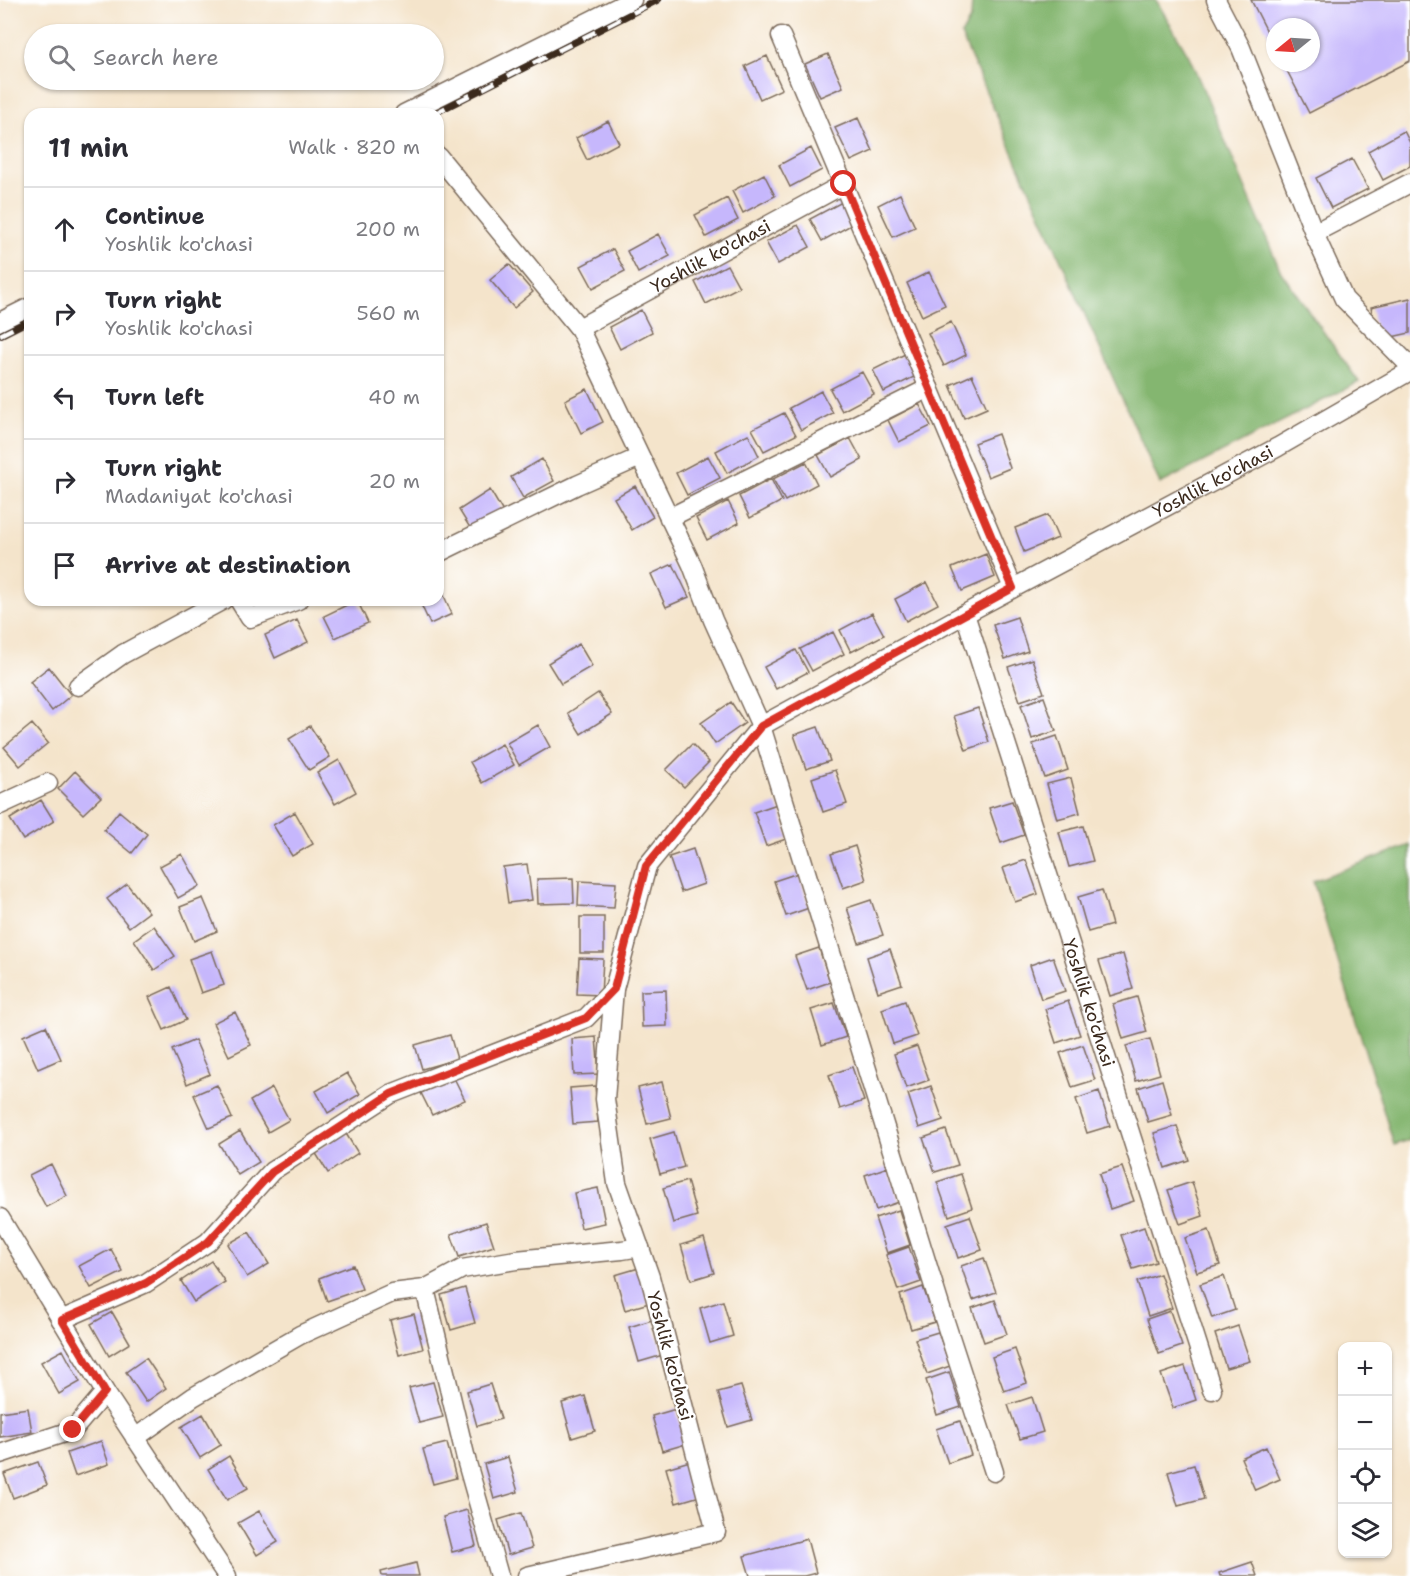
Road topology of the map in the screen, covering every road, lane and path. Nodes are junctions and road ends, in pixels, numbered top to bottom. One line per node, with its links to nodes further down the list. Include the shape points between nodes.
1 (632, 0): 4 (street)
2 (1216, 0): 8 (street, via 1241,48)
3 (781, 36): 7 (street)
4 (418, 108)
5 (444, 163): 11 (street)
6 (1410, 183): 8 (street)
7 (844, 184): 11 (street, Yoshlik ko'chasi); 13 (street)
8 (1314, 233): 12 (street, via 1344,299)
9 (24, 310): 10 (street)
10 (0, 322)
11 (579, 328): 14 (street)
12 (1410, 369): 17 (street, Yoshlik ko'chasi, via 1278,447)
13 (929, 388): 15 (street); 17 (street)
14 (640, 457): 15 (street); 16 (street)
15 (669, 519): 23 (street)
16 (444, 551)
17 (1013, 588): 21 (street, Yoshlik ko'chasi)
18 (212, 606): 22 (street, via 123,654)
19 (242, 606): 20 (street, via 250,618)
20 (282, 606)
21 (965, 614): 23 (street, Yoshlik ko'chasi); 31 (street, Yoshlik ko'chasi)
22 (78, 686)
23 (761, 726): 26 (street, Yoshlik ko'chasi, via 646,866); 35 (street)
24 (48, 783): 25 (street)
25 (0, 805)
26 (614, 989): 28 (street, Yoshlik ko'chasi, via 605,1099 617,1183); 30 (street, Yoshlik ko'chasi, via 586,1018 391,1094 272,1172 208,1242 146,1283)
27 (0, 1218): 30 (street)
28 (640, 1246): 29 (street, via 462,1269); 38 (street, Yoshlik ko'chasi, via 716,1532)
29 (425, 1289): 33 (street, via 392,1293 300,1335 193,1397); 37 (street)
30 (62, 1320): 32 (street)
31 (1212, 1390)
32 (105, 1392): 33 (street); 34 (street, via 73,1430)
33 (135, 1438): 36 (street)
34 (0, 1454)
35 (994, 1472)
36 (227, 1576)
37 (499, 1576)
38 (527, 1576)

